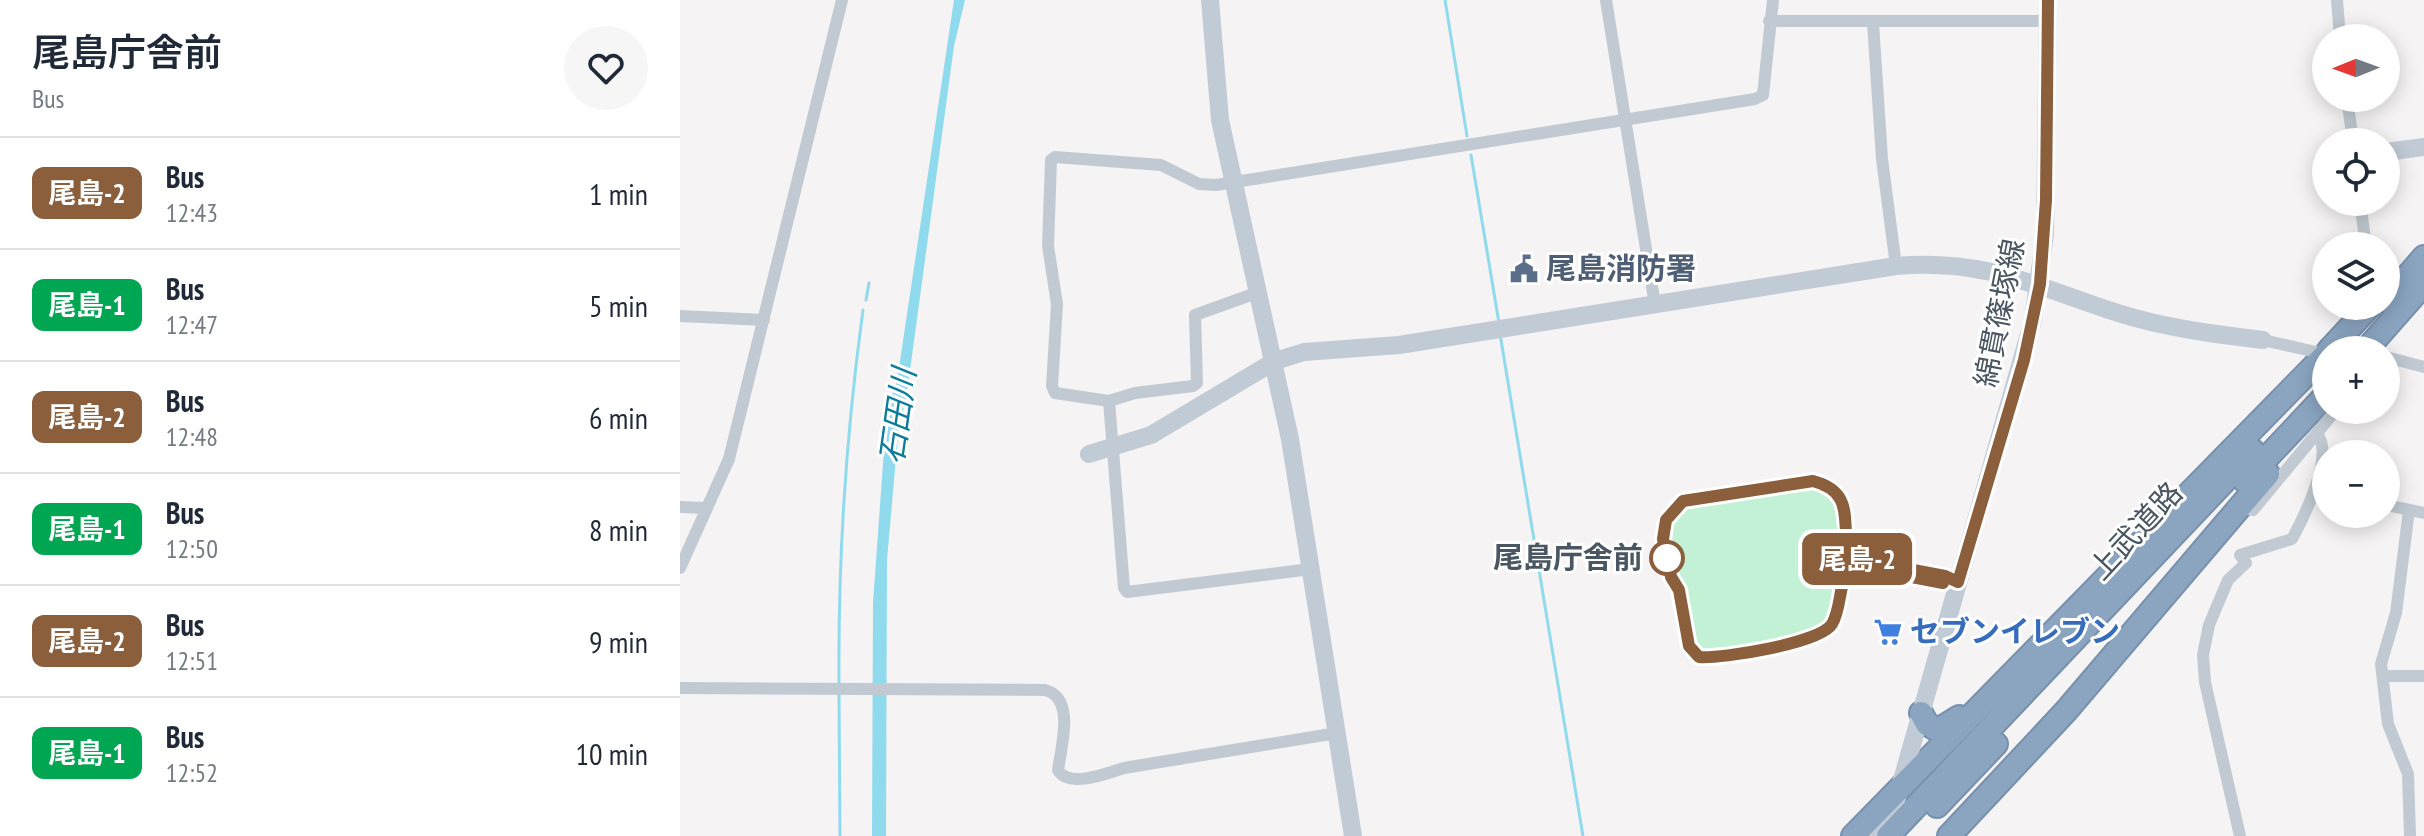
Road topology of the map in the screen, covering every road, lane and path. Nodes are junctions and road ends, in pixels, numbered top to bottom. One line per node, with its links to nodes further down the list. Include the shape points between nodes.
1 (842, 0): 25 (street)
2 (1210, 0): 14 (street, via 1214,78)
3 (1606, 0): 11 (street)
4 (1773, 0): 7 (street)
5 (2048, 0): 8 (street, 綿貫篠塚線)
6 (2337, 0): 10 (street)
7 (1769, 21): 9 (street); 11 (street, via 1761,96)
8 (2048, 21): 9 (street); 18 (street, 綿貫篠塚線)
9 (1873, 23): 16 (street)
10 (2339, 24)
11 (1624, 121): 14 (street); 23 (street)
12 (2424, 147): 13 (street)
13 (2400, 150)
14 (1231, 184): 21 (street); 37 (street, via 1199,184 1153,164 1051,160 1048,246 1057,304 1052,386 1055,393)
15 (2424, 255): 17 (highway); 20 (highway)
16 (1896, 266): 18 (street, via 1961,265); 23 (street)
17 (2400, 278)
18 (2040, 284): 30 (street, via 2147,321); 54 (street, 綿貫篠塚線, via 2024,360)
19 (2424, 284): 22 (highway)
20 (2400, 290)
21 (1259, 292): 32 (street); 37 (street, via 1195,315 1193,386)
22 (2400, 300)
23 (1655, 305): 32 (street, via 1399,345 1304,352)
24 (680, 316): 25 (street)
25 (764, 320): 48 (street, via 729,459)
26 (2357, 320): 28 (highway)
27 (2375, 320): 29 (highway)
28 (2342, 336)
29 (2358, 336)
30 (2263, 340): 31 (street)
31 (2312, 353)
32 (1275, 361): 43 (street, via 1183,419); 53 (street)
33 (2400, 361): 34 (street)
34 (2424, 367)
35 (2312, 368): 57 (highway)
36 (2312, 369): 66 (highway, 上武道路)
37 (1109, 401): 43 (street)
38 (2312, 410): 67 (highway, 上武道路)
39 (2312, 423): 47 (highway)
40 (2325, 424): 41 (street)
41 (2317, 434): 42 (street); 47 (street, via 2253,510)
42 (2320, 440)
43 (1113, 449): 44 (street); 53 (street, via 1127,592)
44 (1089, 454)
45 (2312, 504): 69 (street, via 2292,539 2240,555 2246,563 2228,580 2205,640 2205,682)
46 (680, 507): 48 (street)
47 (2241, 507): 68 (highway, via 2066,711)
48 (706, 508): 52 (street)
49 (2400, 508): 50 (street)
50 (2409, 510): 51 (street); 55 (street)
51 (2424, 513)
52 (680, 568)
53 (1311, 569): 60 (street)
54 (1958, 582): 59 (street, 綿貫篠塚線); 62 (street, 綿貫篠塚線, via 1946,602)
55 (2383, 676): 56 (street); 70 (street, via 2388,724 2408,774)
56 (2424, 676)
57 (2004, 678): 59 (highway, via 1943,728 1931,727); 61 (highway)
58 (680, 688): 60 (street, via 1052,692 1063,706 1058,770 1068,777 1097,777)
59 (1921, 713): 61 (street, 綿貫篠塚線)
60 (1337, 733): 63 (street)
61 (1900, 787): 62 (highway); 66 (street, 綿貫篠塚線)
62 (1881, 807): 64 (highway); 65 (street, 綿貫篠塚線)
63 (1353, 836)
64 (1853, 836)
65 (1872, 836)
66 (1887, 836)
67 (1909, 836)
68 (1946, 836)
69 (2240, 836)
70 (2410, 836)

